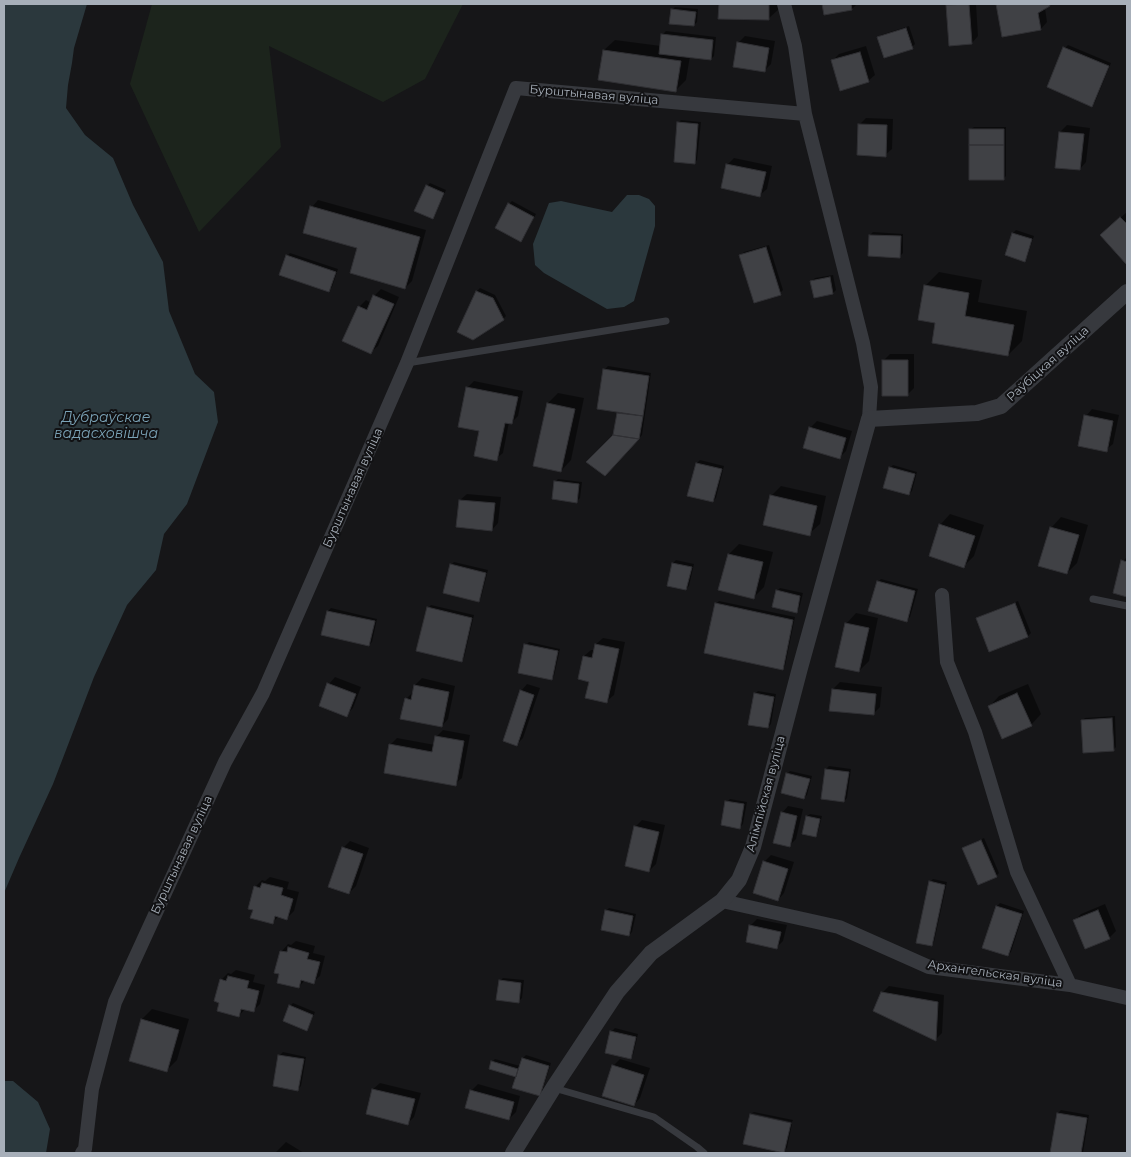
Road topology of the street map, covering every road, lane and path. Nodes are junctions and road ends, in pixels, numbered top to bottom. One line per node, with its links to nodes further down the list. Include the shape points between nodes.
1 (784, 4): 2 (street, via 795,46)
2 (805, 114): 5 (street, Бурштынавая вуліца, via 516,88); 6 (street, via 863,343 871,387)
3 (1127, 292): 6 (street, Раўбіцкая вуліца, via 1001,406 977,413)
4 (666, 321): 5 (lane)
5 (407, 363): 14 (street, Бурштынавая вуліца, via 263,693 225,762 115,1002 92,1089)
6 (869, 419): 10 (street, Алімпійская вуліца, via 753,847 739,880)
7 (942, 595): 11 (street, via 947,662 975,732 1018,872)
8 (1093, 600): 9 (lane)
9 (1127, 606)
10 (722, 901): 11 (street, Архангельская вуліца, via 839,926 929,967); 13 (street, Алімпійская вуліца, via 651,953 617,992)
11 (1070, 985): 12 (street, Архангельская вуліца)
12 (1127, 998)
13 (554, 1088): 15 (street, Алімпійская вуліца); 16 (lane, via 654,1118)
14 (82, 1153)
15 (513, 1153)
16 (704, 1153)

